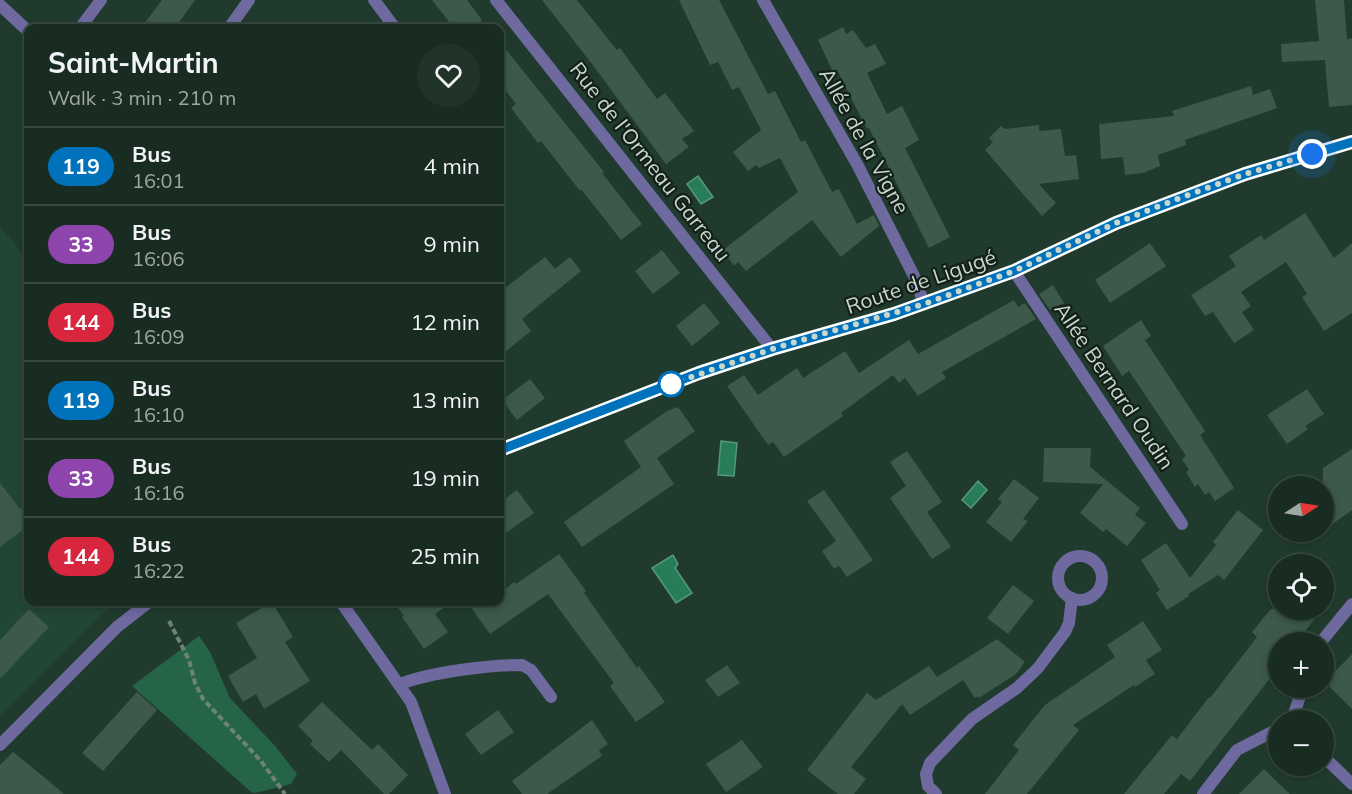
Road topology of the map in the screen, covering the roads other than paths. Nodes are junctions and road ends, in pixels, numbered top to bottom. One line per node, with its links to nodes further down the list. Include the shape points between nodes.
1 (101, 0): 7 (street)
2 (249, 0): 8 (street)
3 (374, 0): 9 (street)
4 (496, 0): 14 (street, Rue de l'Ormeau Garreau)
5 (763, 0): 13 (street, Allée de la Vigne, via 857,164 914,276)
6 (0, 6): 10 (street)
7 (83, 24)
8 (232, 24)
9 (392, 24)
10 (24, 27)
11 (1352, 142): 12 (street, Route de Ligugé, via 1202,190 1116,223)
12 (1014, 271): 13 (street, Route de Ligugé); 16 (street, Allée Bernard Oudin)
13 (924, 304): 14 (street, Route de Ligugé)
14 (772, 349): 15 (street, Route de Ligugé)
15 (504, 448)
16 (1182, 524)
17 (1072, 598): 29 (street, via 1065,632 1038,668 972,719 930,763 926,774 928,786)
18 (1352, 604): 21 (street)
19 (144, 606): 25 (street, via 117,627)
20 (344, 606): 22 (street)
21 (1329, 632)
22 (400, 684): 23 (street, via 442,673 522,665 531,670); 28 (street, via 411,702)
23 (551, 697)
24 (1268, 734): 30 (street, via 1237,750)
25 (0, 745)
26 (1334, 767): 27 (street)
27 (1352, 784)
28 (445, 794)
29 (936, 794)
30 (1203, 794)

